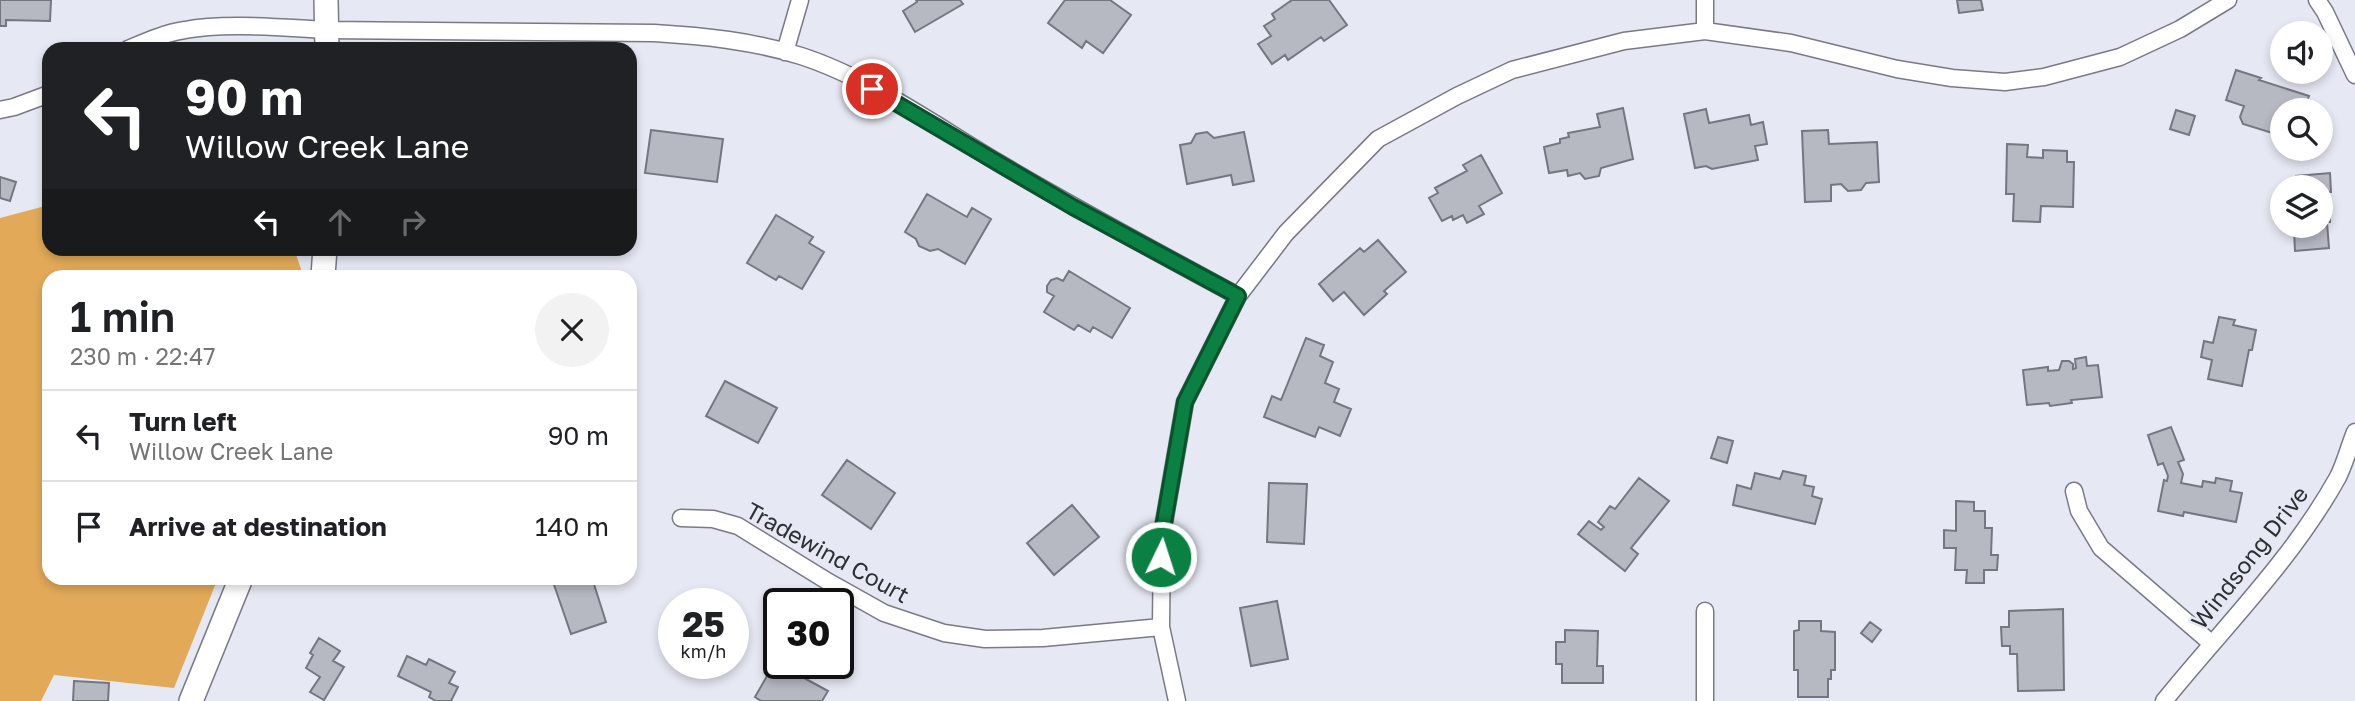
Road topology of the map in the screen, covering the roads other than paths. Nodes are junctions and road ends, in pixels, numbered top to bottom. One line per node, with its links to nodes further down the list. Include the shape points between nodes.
1 (326, 0): 7 (street)
2 (800, 0): 9 (street)
3 (1705, 0): 6 (street)
4 (2228, 0): 6 (street, via 2120,57 2054,75 2005,82 1897,69 1791,43)
5 (2317, 0): 10 (street)
6 (1705, 31): 13 (street, via 1624,41 1512,69 1378,139 1286,233)
7 (327, 40): 8 (street, via 280,27 207,27); 9 (street, via 666,33 751,43)
8 (145, 42)
9 (785, 52): 13 (street, via 850,77 1073,207)
10 (2355, 75)
11 (42, 97): 12 (street)
12 (0, 110)
13 (1238, 296): 19 (street, via 1185,402 1162,534)
14 (2355, 432): 20 (street, Windsong Drive, via 2339,475 2309,523)
15 (2074, 491): 20 (street, via 2079,511 2101,548)
16 (681, 518): 19 (street, Tradewind Court, via 738,526 884,613 944,633 985,639 1043,638)
17 (238, 585): 21 (street)
18 (1705, 611): 23 (street)
19 (1161, 627): 22 (street)
20 (2211, 642): 24 (street, Windsong Drive)
21 (191, 701)
22 (1177, 701)
23 (1705, 701)
24 (2164, 701)

